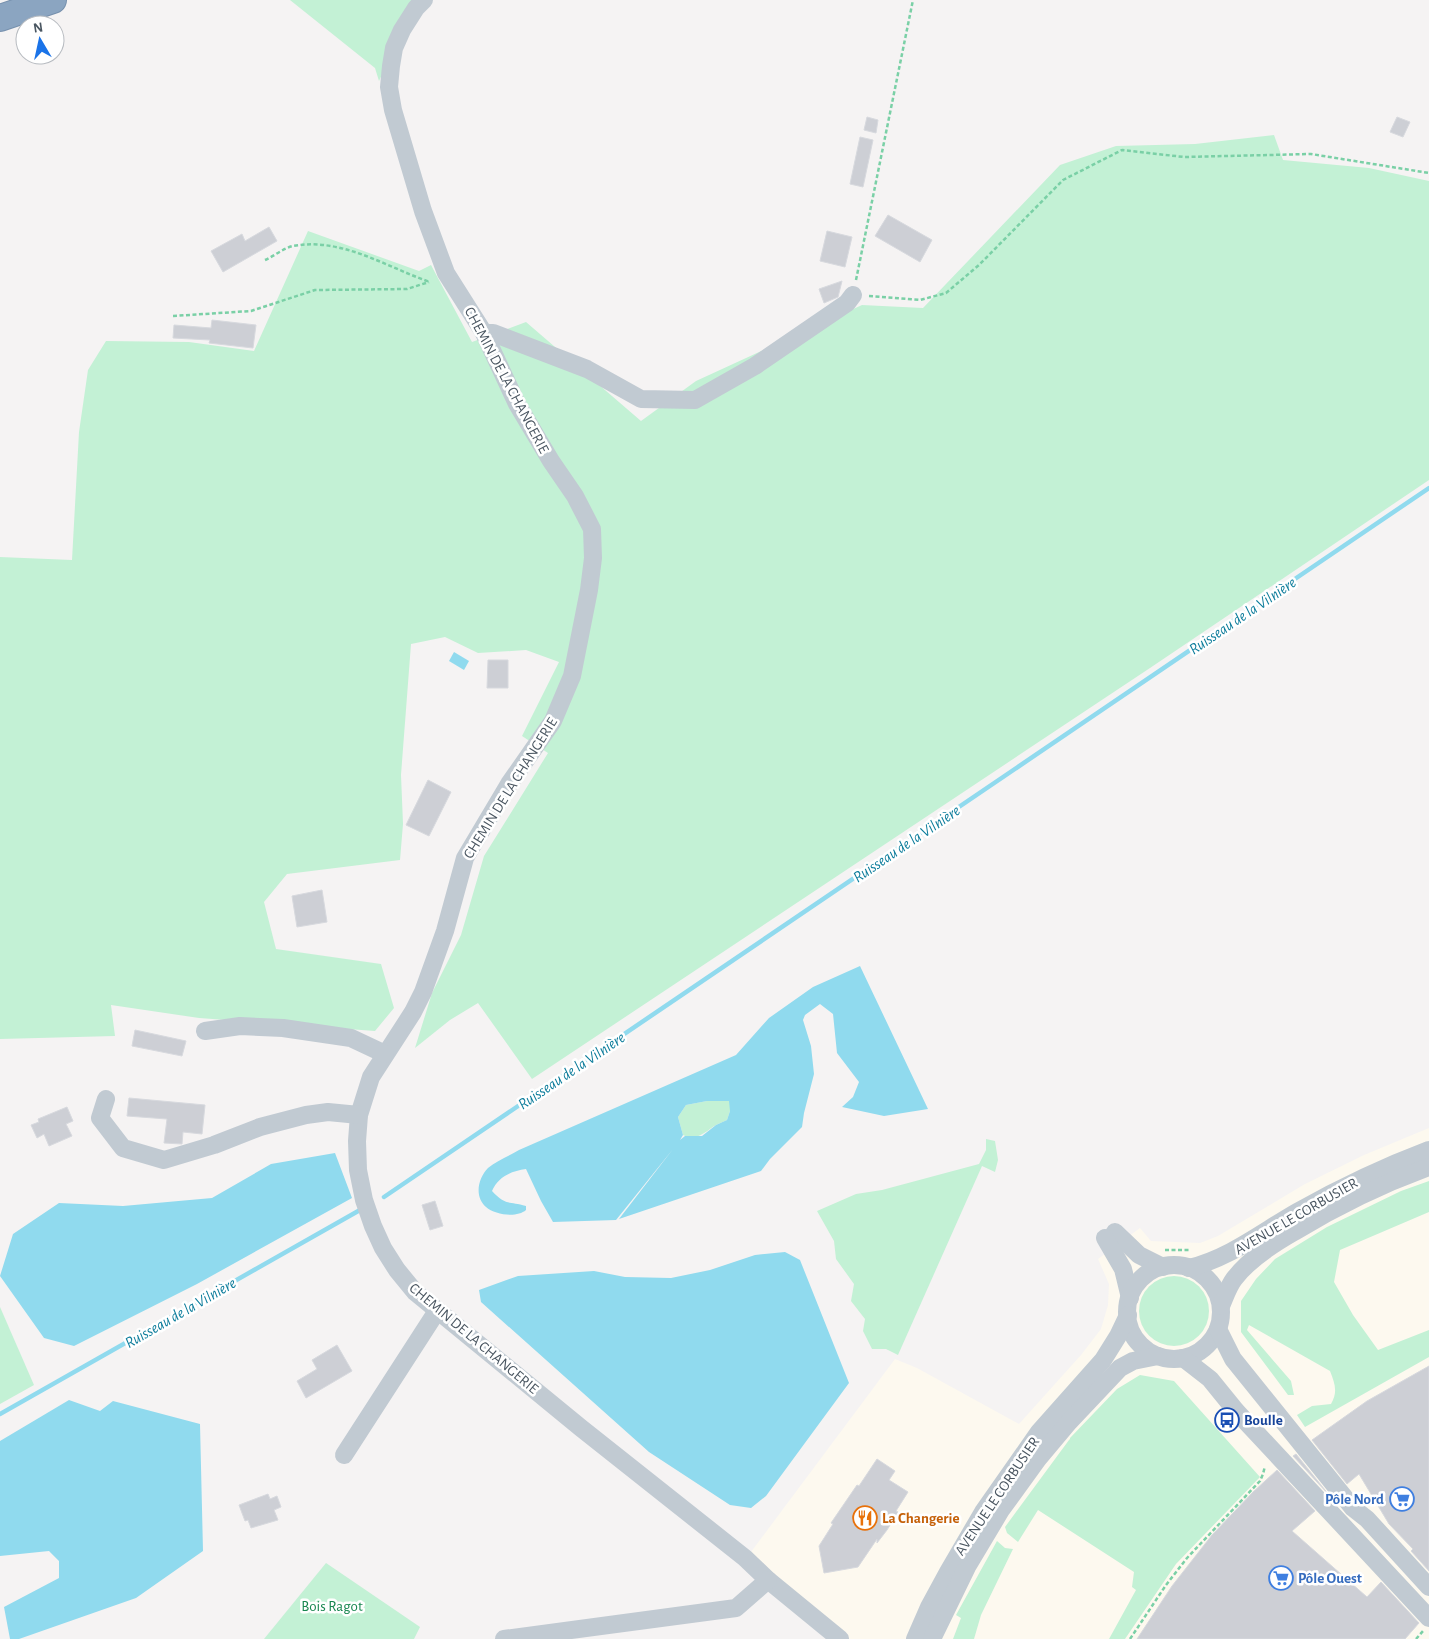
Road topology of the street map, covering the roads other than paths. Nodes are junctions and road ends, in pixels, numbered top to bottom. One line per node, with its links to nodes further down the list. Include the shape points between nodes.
1 (53, 0): 3 (highway)
2 (424, 0): 5 (street, CHEMIN DE LA CHANGERIE, via 402,30 394,48 389,87 393,110 446,273)
3 (0, 18)
4 (853, 295): 5 (street, via 847,303 755,366 695,400 640,399 587,369 493,333)
5 (484, 333): 7 (street, CHEMIN DE LA CHANGERIE, via 517,404 592,529 590,582 572,676 553,721 509,784 464,858 445,931 423,992)
6 (205, 1031): 7 (street, via 240,1026 284,1028 351,1038)
7 (385, 1054): 9 (street, CHEMIN DE LA CHANGERIE, via 371,1076)
8 (106, 1099): 9 (street, via 100,1118 123,1148 164,1160 306,1115 328,1112)
9 (359, 1115): 16 (street, CHEMIN DE LA CHANGERIE, via 358,1170 373,1226 397,1270)
10 (1429, 1150): 13 (street, AVENUE LE CORBUSIER, via 1324,1197 1230,1253)
11 (1429, 1167): 15 (street, AVENUE LE CORBUSIER, via 1350,1201 1280,1241 1238,1274)
12 (1163, 1267): 13 (street); 14 (street, via 1142,1278 1135,1287); 14 (street, via 1110,1235 1122,1270)
13 (1189, 1268): 15 (street, via 1210,1283)
14 (1129, 1306): 18 (street, via 1130,1327 1138,1342); 28 (street, AVENUE LE CORBUSIER, via 1118,1336 1103,1360 1040,1432 983,1512 929,1607)
15 (1221, 1306): 17 (street)
16 (437, 1311): 20 (street); 23 (street, CHEMIN DE LA CHANGERIE, via 745,1558)
17 (1218, 1329): 19 (street, via 1204,1348); 21 (street, via 1233,1359)
18 (1158, 1356): 19 (street); 29 (street, AVENUE LE CORBUSIER, via 1133,1361 1120,1368 1038,1460 1001,1510 971,1560)
19 (1183, 1358): 25 (street, via 1210,1379)
20 (344, 1455)
21 (1353, 1508): 22 (street, via 1360,1523); 24 (street)
22 (1388, 1557)
23 (768, 1580): 26 (street, via 736,1608); 27 (street, CHEMIN DE LA CHANGERIE)
24 (1429, 1587)
25 (1429, 1618)
26 (504, 1639)
27 (840, 1639)
28 (915, 1639)
29 (932, 1639)

